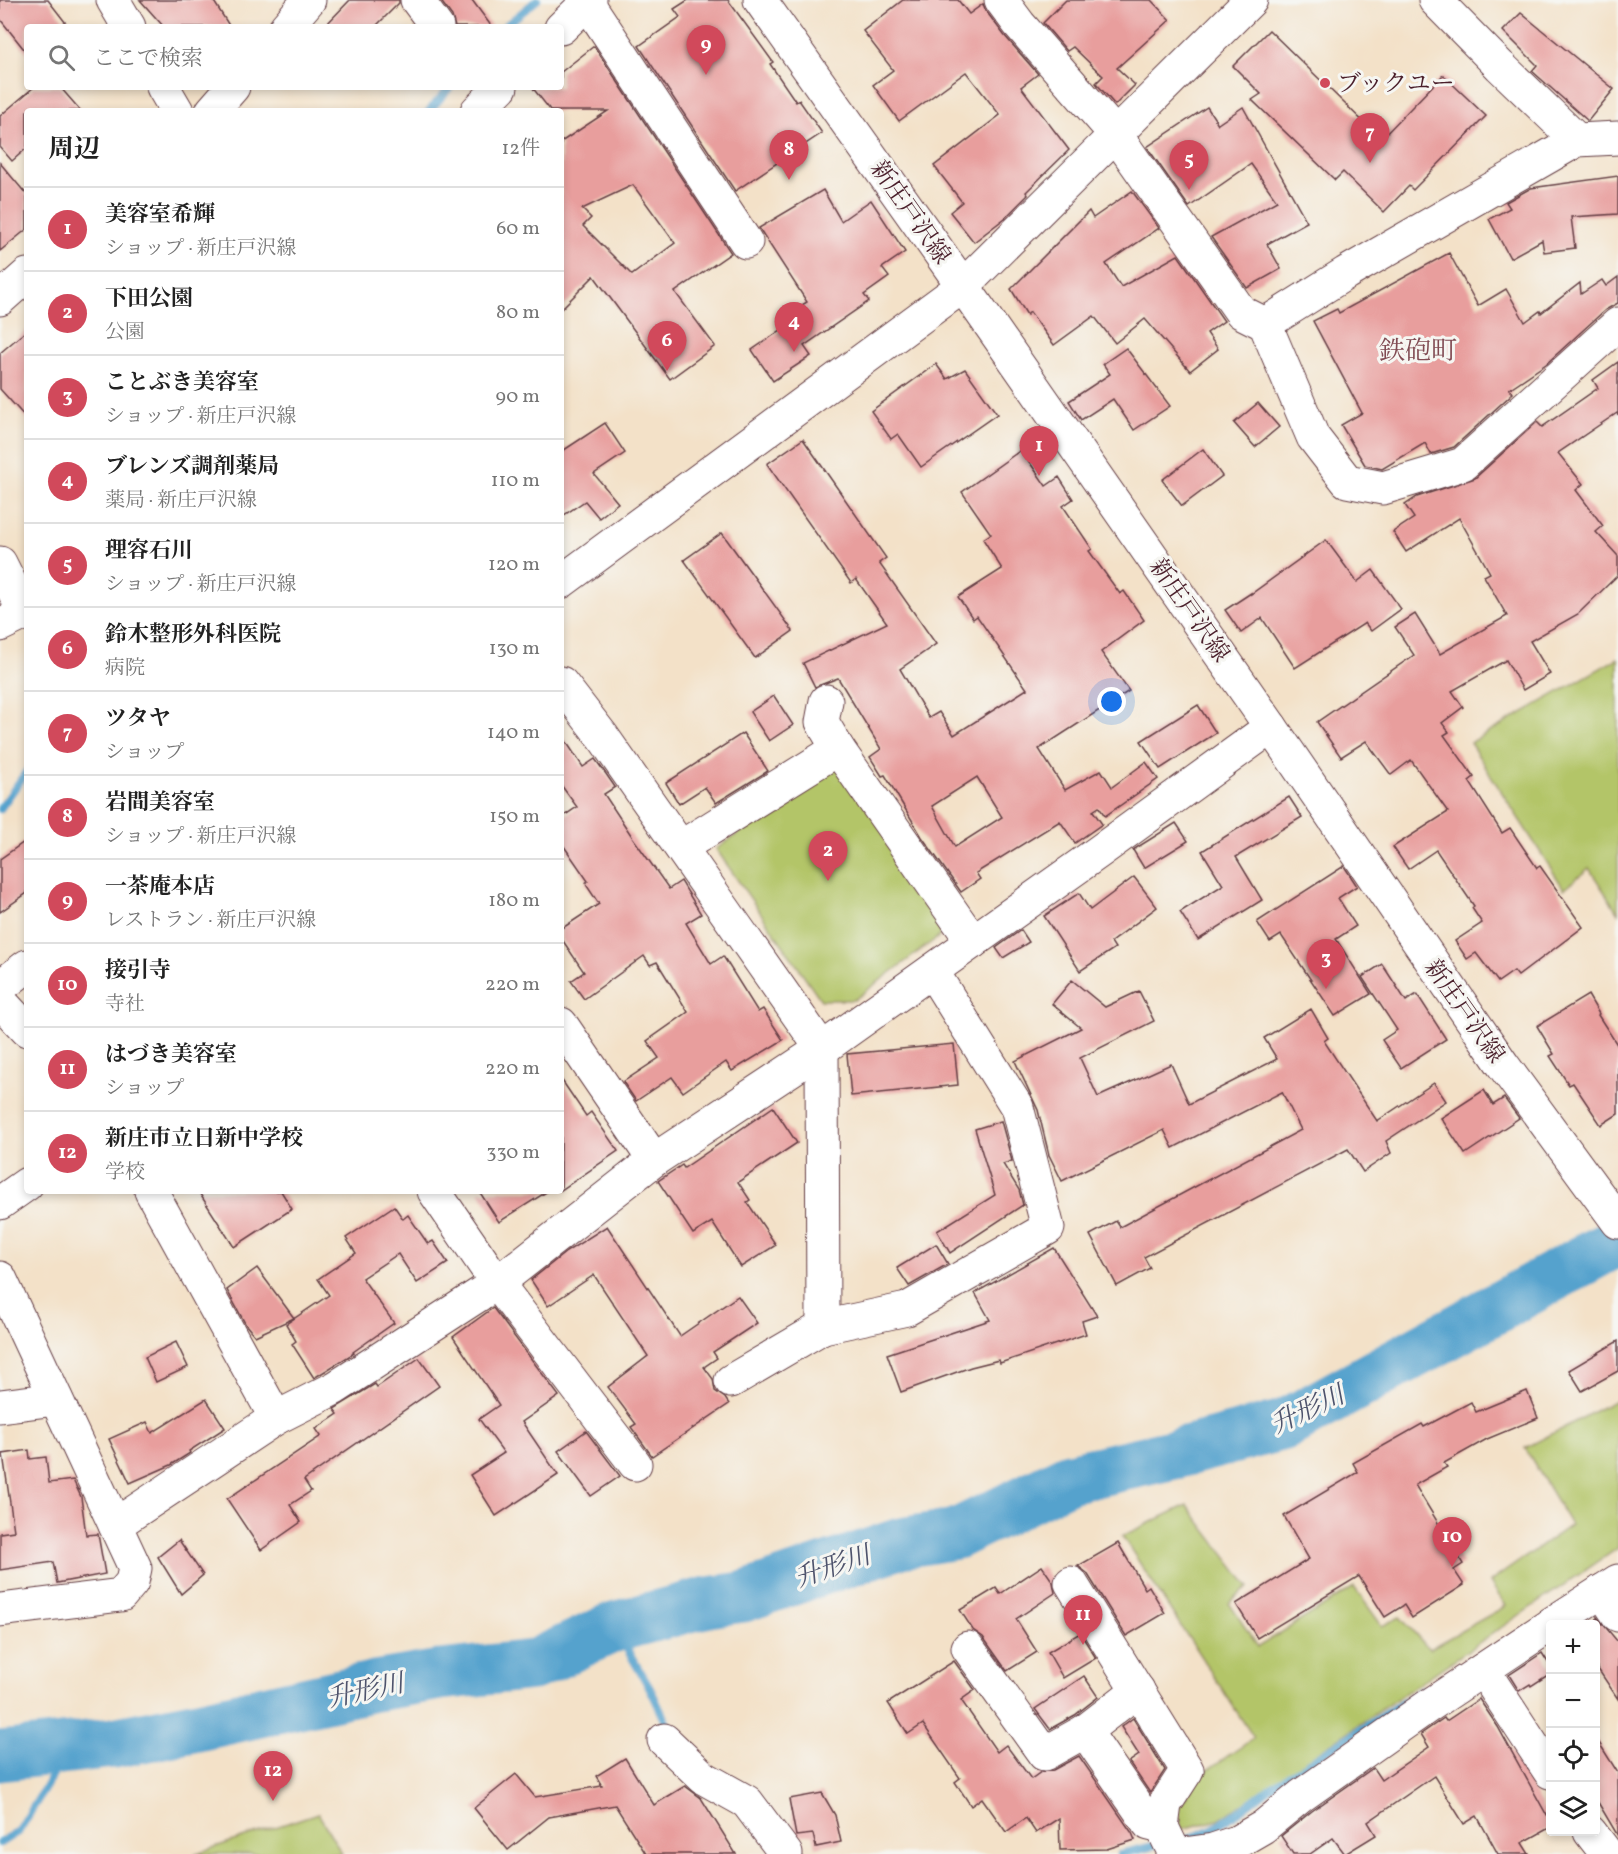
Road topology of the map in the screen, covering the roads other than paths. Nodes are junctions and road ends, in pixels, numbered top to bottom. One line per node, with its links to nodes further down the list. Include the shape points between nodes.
1 (113, 0): 9 (street)
2 (309, 0): 10 (street)
3 (417, 0): 11 (street)
4 (760, 0): 24 (street, 新庄戸沢線)
5 (1251, 0): 19 (street)
6 (1436, 0): 21 (street)
7 (589, 1): 12 (street); 22 (street)
8 (1016, 8): 19 (street)
9 (127, 24)
10 (289, 24)
11 (434, 24)
12 (564, 25)
13 (165, 90): 16 (street)
14 (230, 90): 17 (street)
15 (498, 90): 18 (street)
16 (175, 108)
17 (215, 108)
18 (480, 108)
19 (1116, 135): 24 (street); 26 (street, via 1241,312)
20 (1618, 138): 21 (street)
21 (1577, 140): 26 (street, via 1346,273)
22 (746, 242)
23 (24, 278): 25 (street)
24 (963, 286): 29 (street); 35 (street, 新庄戸沢線)
25 (0, 299)
26 (1266, 324): 27 (street, via 1313,437 1347,481 1383,488 1464,464)
27 (1618, 324)
28 (0, 564): 30 (street)
29 (564, 580)
30 (24, 611)
31 (24, 613): 32 (street)
32 (0, 625)
33 (564, 686): 37 (street)
34 (826, 701): 36 (street, via 822,722)
35 (1271, 727): 38 (street); 51 (street, 新庄戸沢線, via 1503,1065)
36 (838, 749): 37 (street); 38 (street)
37 (681, 847): 45 (street)
38 (973, 942): 40 (street)
39 (24, 968): 41 (street)
40 (932, 972): 45 (street); 54 (street, via 1017,1107 1048,1228 907,1309)
41 (0, 987)
42 (0, 1001): 43 (street)
43 (24, 1027)
44 (564, 1028): 46 (street)
45 (822, 1049): 46 (street); 54 (street)
46 (654, 1160): 53 (street)
47 (24, 1186): 50 (street)
48 (153, 1194): 58 (street)
49 (436, 1194): 53 (street)
50 (0, 1203)
51 (1618, 1222)
52 (0, 1278): 56 (street)
53 (496, 1283): 58 (street, via 335,1388); 59 (street)
54 (823, 1326): 55 (street)
55 (731, 1381)
56 (56, 1399): 57 (street); 60 (street)
57 (0, 1406)
58 (276, 1418): 60 (street)
59 (635, 1464)
60 (115, 1525): 63 (street, via 135,1568 132,1582 121,1595)
61 (1071, 1583): 68 (street)
62 (1613, 1596): 64 (street)
63 (0, 1610)
64 (1562, 1620)
65 (1546, 1628): 67 (street)
66 (968, 1648): 69 (street, via 1044,1754)
67 (1483, 1670): 71 (street); 75 (street, via 1300,1796 1263,1827 1221,1848)
68 (1138, 1690): 69 (street); 73 (street, via 1187,1770 1165,1804)
69 (1085, 1731): 73 (street, via 1149,1824)
70 (664, 1740): 74 (street, via 704,1778 747,1802)
71 (1546, 1764)
72 (1593, 1836): 76 (street)
73 (1168, 1841)
74 (786, 1854)
75 (1184, 1854)
76 (1607, 1854)

